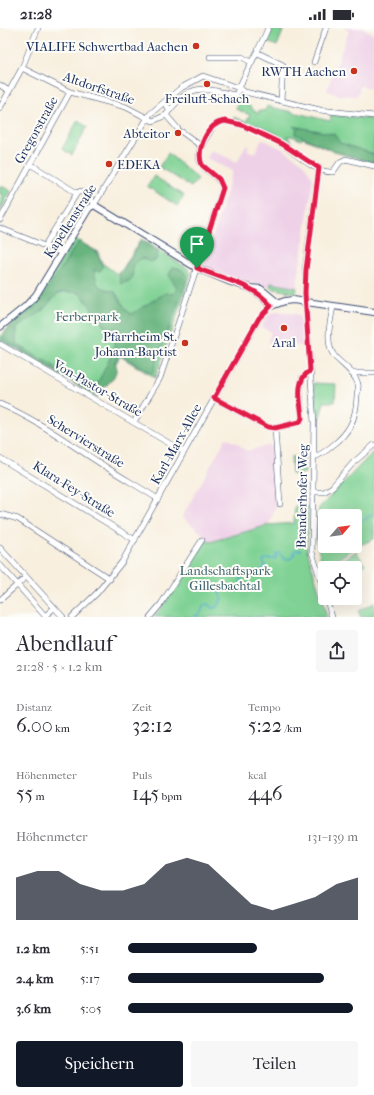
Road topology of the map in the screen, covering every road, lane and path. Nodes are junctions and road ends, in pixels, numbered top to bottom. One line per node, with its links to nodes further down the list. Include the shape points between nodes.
1 (38, 28): 8 (street)
2 (268, 28): 4 (street)
3 (326, 28): 7 (street)
4 (258, 53): 6 (street); 13 (street, via 283,65)
5 (210, 57): 6 (street, via 242,57)
6 (251, 62): 10 (street)
7 (314, 62)
8 (22, 68): 11 (street); 12 (street, Altdorfstraße)
9 (0, 86): 11 (street)
10 (239, 88): 13 (street); 14 (street, Kapellenstraße, via 203,76 181,88); 16 (street, via 236,95 199,88 191,90)
11 (9, 91): 15 (street)
12 (70, 92): 19 (street, Altdorfstraße, via 126,107); 21 (street, Gregorstraße)
13 (280, 101): 18 (street, via 320,110)
14 (165, 103): 16 (street); 19 (street, Kapellenstraße)
15 (0, 108)
16 (170, 110): 17 (street)
17 (166, 115): 19 (street, via 153,121); 20 (street)
18 (374, 116)
19 (148, 118): 25 (street, Kapellenstraße)
20 (201, 146): 23 (street, via 216,124 231,122 282,144); 30 (street, via 199,159 202,165 222,183 223,188)
21 (30, 164): 24 (street); 26 (street, Gregorstraße)
22 (374, 166): 23 (street, via 346,159 340,162 333,172)
23 (319, 168): 33 (street, Branderhofer Weg, via 306,270)
24 (77, 193): 25 (street, via 81,191 86,194); 28 (street, Kapellenstraße)
25 (94, 205): 29 (main road, Kapellenstraße, via 89,208); 30 (main road)
26 (0, 220)
27 (0, 228): 28 (street)
28 (45, 245): 29 (street)
29 (62, 253): 37 (main road, Kapellenstraße, via 30,302)
30 (197, 268): 31 (main road); 44 (street, via 160,378)
31 (250, 288): 32 (main road, via 266,291); 34 (main road)
32 (278, 302): 33 (main road, Karl-Marx-Allee, via 293,300); 34 (main road, Karl-Marx-Allee)
33 (306, 303): 35 (main road, Karl-Marx-Allee); 39 (street, Branderhofer Weg)
34 (271, 306): 42 (street, Karl-Marx-Allee, via 259,318)
35 (333, 307): 36 (main road, Karl-Marx-Allee); 40 (street, via 329,327 330,344 335,357)
36 (374, 312)
37 (0, 327)
38 (0, 344): 44 (street, Von-Pastor-Straße)
39 (310, 371): 45 (street, via 302,378 300,422); 48 (street, Branderhofer Weg)
40 (351, 373): 41 (street); 48 (street, via 358,384 355,415 350,430 323,454)
41 (374, 373)
42 (214, 398): 45 (street, via 262,425); 47 (street, Karl-Marx-Allee)
43 (0, 404): 51 (street, Schervierstraße, via 64,438)
44 (134, 422): 47 (street, Von-Pastor-Straße)
45 (275, 428): 52 (street)
46 (374, 445): 50 (street, via 354,462 332,487 324,492)
47 (184, 452): 51 (street, Karl-Marx-Allee)
48 (314, 457): 50 (street, Branderhofer Weg)
49 (0, 458): 54 (street, Klara-Fey-Straße)
50 (313, 492): 58 (street, Branderhofer Weg, via 312,552)
51 (158, 499): 54 (street, Karl-Marx-Allee)
52 (280, 504)
53 (0, 514): 60 (street, via 18,519)
54 (135, 540): 60 (street, Karl-Marx-Allee)
55 (202, 540): 68 (street)
56 (0, 548): 59 (street)
57 (0, 565): 61 (street)
58 (318, 573)
59 (26, 577): 61 (street); 64 (street)
60 (110, 579): 67 (street, Karl-Marx-Allee)
61 (18, 585): 62 (street); 65 (street)
62 (0, 600)
63 (328, 605): 69 (street, Branderhofer Weg)
64 (54, 608): 65 (street); 66 (street)
65 (46, 616)
66 (63, 617)
67 (72, 617)
68 (150, 617)
69 (332, 617)

